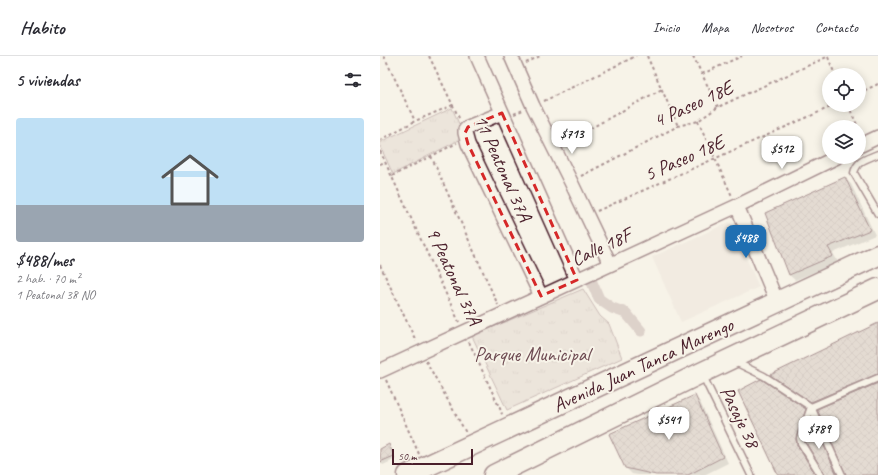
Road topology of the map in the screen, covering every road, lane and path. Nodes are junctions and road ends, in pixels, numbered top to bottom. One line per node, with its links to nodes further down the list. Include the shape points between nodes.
1 (384, 56): 21 (path)
2 (429, 56): 16 (path, 11 Peatonal 37A)
3 (477, 56): 20 (street)
4 (540, 56): 10 (path)
5 (636, 56): 17 (path)
6 (647, 56): 14 (path)
7 (693, 56): 12 (path)
8 (742, 56): 12 (path)
9 (828, 56): 11 (path); 18 (path, 4 Paseo 18E)
10 (514, 62): 17 (street)
11 (832, 68)
12 (702, 74): 18 (path)
13 (878, 84): 15 (path)
14 (662, 89): 23 (path); 28 (path)
15 (866, 90)
16 (453, 105): 21 (path); 24 (path, 11 Peatonal 37A)
17 (533, 106): 20 (path); 28 (street)
18 (718, 107): 22 (path, 4 Paseo 18E)
19 (822, 111): 32 (path, 5 Paseo 18E)
20 (503, 115): 24 (street); 43 (street)
21 (415, 121): 26 (path)
22 (698, 121): 23 (path, 4 Paseo 18E); 32 (path)
23 (678, 126): 37 (path, 4 Paseo 18E)
24 (466, 134): 31 (path); 45 (street, 11 Peatonal 37A)
25 (878, 137): 27 (street)
26 (380, 140)
27 (866, 143)
28 (555, 148): 37 (street)
29 (380, 151): 33 (path, 9 Peatonal 37A)
30 (878, 154): 39 (lane, via 859,163 854,173)
31 (431, 156): 36 (path); 47 (path)
32 (716, 159): 38 (path); 40 (path, 5 Paseo 18E)
33 (385, 162): 34 (path); 36 (path, 9 Peatonal 37A)
34 (380, 164)
35 (823, 164): 38 (street, Calle 18F)
36 (392, 176): 48 (path, 9 Peatonal 37A)
37 (571, 182): 40 (street)
38 (737, 206): 42 (street, Calle 18F); 46 (street)
39 (878, 214)
40 (588, 215): 42 (street)
41 (877, 253): 46 (main road, Avenida Juan Tanca Marengo)
42 (610, 264): 43 (street, Calle 18F)
43 (577, 280): 45 (street, Calle 18F)
44 (878, 289): 49 (main road, Avenida Juan Tanca Marengo)
45 (541, 296): 47 (street, Calle 18F)
46 (777, 302): 55 (main road, Avenida Juan Tanca Marengo)
47 (502, 314): 48 (street, Calle 18F)
48 (464, 332): 50 (street, Calle 18F); 54 (path, 9 Peatonal 37A)
49 (730, 359): 51 (main road, Avenida Juan Tanca Marengo); 53 (lane, via 764,376)
50 (381, 371): 55 (path)
51 (701, 373): 56 (main road, Avenida Juan Tanca Marengo); 57 (lane, Pasaje 38)
52 (878, 378): 53 (lane)
53 (811, 407): 58 (lane, via 800,438); 59 (lane)
54 (502, 413)
55 (416, 471)
56 (494, 475)
57 (751, 475)
58 (821, 475)
59 (842, 475)

